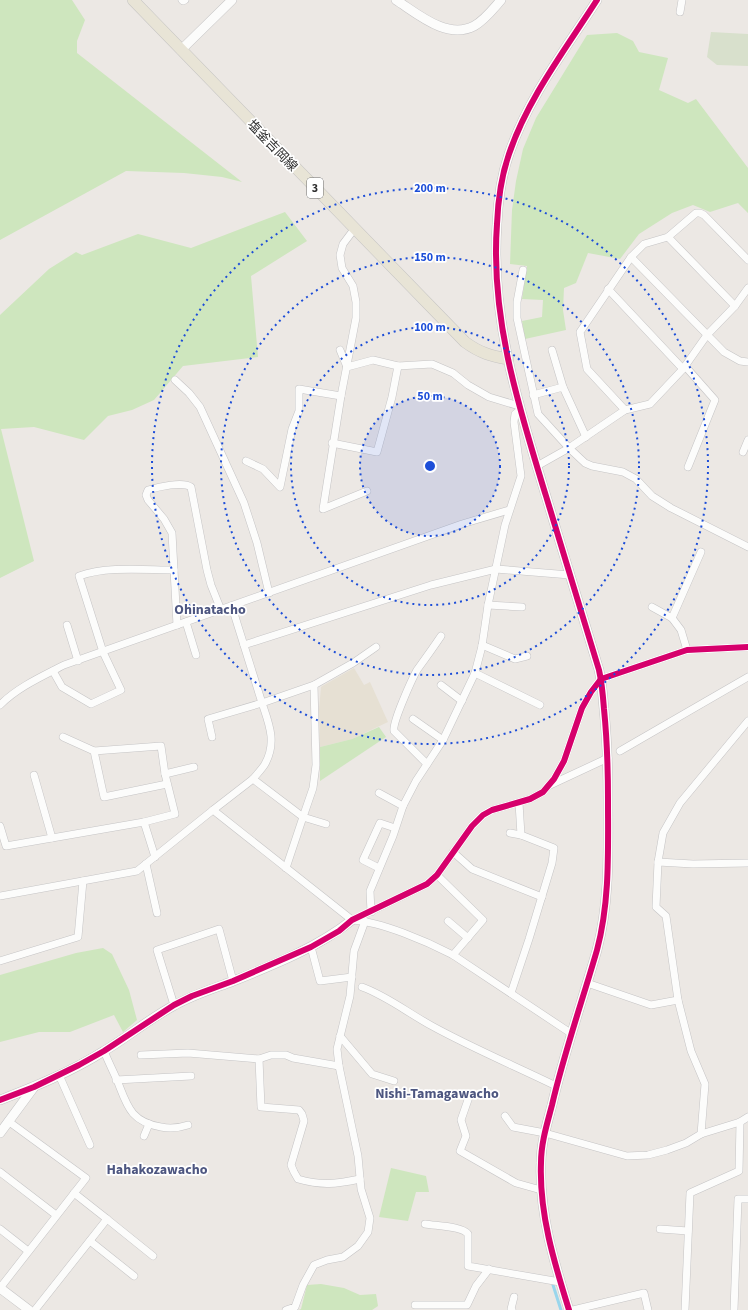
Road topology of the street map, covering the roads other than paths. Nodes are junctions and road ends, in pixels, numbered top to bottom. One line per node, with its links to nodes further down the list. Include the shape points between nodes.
1 (133, 0): 8 (main road, 塩釜吉岡線 / 3)
2 (232, 0): 8 (street)
3 (396, 0): 4 (street, via 439,26 458,30 474,26)
4 (501, 0)
5 (597, 0): 20 (street, via 527,111 502,180 496,229 496,270)
6 (682, 0): 7 (street)
7 (680, 12)
8 (181, 50): 9 (main road, 塩釜吉岡線 / 3)
9 (355, 228): 20 (main road, 塩釜吉岡線 / 3, via 466,342 477,351); 23 (street, via 343,244 340,255 342,268 352,286 356,302 356,318)
10 (668, 237): 11 (street, via 644,244); 12 (street, via 696,213 700,213); 16 (street)
11 (631, 257): 15 (street); 17 (street)
12 (748, 260)
13 (523, 270): 27 (street, via 517,318)
14 (748, 288): 16 (street)
15 (608, 289): 24 (street); 30 (street, via 580,332 587,369)
16 (735, 306): 17 (street)
17 (707, 335): 21 (street, via 724,352 740,361); 24 (street)
18 (340, 350): 23 (street)
19 (552, 350): 26 (street)
20 (508, 359): 29 (street)
21 (748, 362)
22 (398, 366): 23 (street, via 373,360); 29 (street, via 432,364 452,373 489,397); 33 (street, via 377,452)
23 (347, 368): 28 (street)
24 (684, 368): 30 (street, via 650,404); 38 (street, via 715,400)
25 (175, 380): 46 (street, via 200,407 244,503)
26 (563, 387): 27 (street); 31 (street)
27 (533, 395): 34 (street, via 538,414)
28 (341, 396): 33 (street); 36 (street, via 299,389 299,411 292,429 280,487 263,469)
29 (519, 408): 37 (street); 40 (street, via 514,422 521,476)
30 (625, 410): 31 (street)
31 (586, 437): 34 (street)
32 (748, 440): 35 (street)
33 (332, 443): 39 (street, via 323,508)
34 (569, 448): 37 (street); 41 (street, via 585,463 623,472 636,479 652,496 671,508)
35 (743, 452)
36 (246, 461)
37 (537, 466): 45 (street)
38 (688, 467)
39 (367, 491)
40 (509, 510): 43 (street); 46 (street, via 462,524)
41 (748, 547)
42 (701, 552): 52 (street)
43 (496, 569): 45 (street); 47 (street); 57 (street, via 431,585)
44 (174, 570): 51 (street, via 172,533 146,495 148,490 154,488 184,484 191,487 206,570); 55 (street); 62 (street, via 104,570 80,576)
45 (570, 575): 69 (street)
46 (269, 593): 48 (street)
47 (488, 605): 49 (street); 58 (street)
48 (232, 607): 51 (street); 57 (street)
49 (522, 607)
50 (652, 607): 52 (street)
51 (221, 610): 53 (street)
52 (672, 618): 61 (street, via 681,630)
53 (186, 622): 55 (street); 63 (street)
54 (67, 625): 65 (street)
55 (177, 625): 62 (street)
56 (441, 636): 84 (street, via 416,671 393,728)
57 (244, 645): 73 (street)
58 (482, 645): 64 (street, via 515,659); 67 (street)
59 (376, 647): 70 (street)
60 (748, 647): 61 (street)
61 (687, 650): 69 (street)
62 (103, 652): 65 (street); 66 (street, via 121,690 91,704 62,687)
63 (196, 655)
64 (527, 656)
65 (78, 661): 66 (street)
66 (53, 671): 74 (street, via 9,696)
67 (475, 673): 72 (street); 75 (street)
68 (748, 677): 82 (street)
69 (602, 679): 83 (street); 90 (street, via 582,708 564,761)
70 (314, 685): 73 (street); 95 (street, via 316,765 313,788)
71 (441, 685): 72 (street)
72 (462, 701): 80 (street)
73 (262, 703): 78 (street, via 208,719); 88 (street, via 272,736 265,764)
74 (0, 705)
75 (540, 705)
76 (413, 719): 80 (street)
77 (748, 721): 105 (street, via 680,803 663,833)
78 (212, 736)
79 (63, 737): 81 (street)
80 (443, 740): 84 (street)
81 (94, 751): 86 (street, via 161,746); 89 (street, via 104,797)
82 (620, 751)
83 (608, 758): 90 (street); 125 (street, via 609,845 606,903)
84 (427, 764): 93 (street)
85 (194, 767): 86 (street)
86 (165, 774): 89 (street)
87 (34, 775): 102 (street)
88 (253, 779): 94 (street); 95 (street)
89 (167, 784): 96 (street, via 175,814)
90 (548, 786): 92 (street, via 543,792)
91 (379, 793): 93 (street)
92 (519, 803): 101 (street); 103 (street, via 483,815)
93 (403, 806): 99 (street)
94 (213, 810): 104 (street); 108 (street)
95 (303, 817): 97 (street); 108 (street)
96 (144, 822): 102 (street); 104 (street)
97 (326, 824)
98 (0, 826): 102 (street, via 6,846)
99 (395, 828): 109 (street); 109 (street, via 380,823 363,860)
100 (510, 833): 101 (street)
101 (521, 835): 113 (street, via 554,848)
102 (52, 838)
103 (453, 852): 110 (street); 113 (street, via 472,869)
104 (155, 857): 107 (street)
105 (658, 862): 106 (street); 128 (street, via 656,907 666,916)
106 (748, 863)
107 (146, 864): 111 (street, via 137,871); 115 (street)
108 (286, 868): 116 (street)
109 (379, 868): 114 (street, via 370,891)
110 (437, 875): 114 (street, via 427,884); 119 (street, via 483,920)
111 (83, 882): 112 (street); 122 (street, via 78,937)
112 (0, 896)
113 (542, 897): 127 (street)
114 (370, 912): 116 (street)
115 (157, 913)
116 (352, 920): 117 (street); 120 (street, via 339,931)
117 (365, 921): 121 (street, via 433,945); 123 (street, via 354,951)
118 (448, 921): 119 (street)
119 (468, 938): 121 (street)
120 (311, 947): 123 (street, via 320,981); 124 (street)
121 (453, 955): 127 (street)
122 (0, 961)
123 (352, 977): 131 (street)
124 (233, 981): 129 (street); 129 (street, via 219,930 157,950)
125 (587, 983): 128 (street, via 651,1005); 130 (street)
126 (362, 987): 140 (street, via 378,993 470,1046)
127 (510, 993): 130 (street)
128 (678, 1000): 152 (street, via 691,1051 705,1084)
129 (174, 1005): 132 (street)
130 (572, 1034): 140 (street)
131 (340, 1036): 135 (street, via 337,1049); 139 (street, via 372,1074)
132 (104, 1051): 136 (street); 138 (street)
133 (141, 1055): 134 (street, via 188,1053)
134 (259, 1059): 135 (street, via 272,1055 286,1055); 156 (street, via 261,1108 299,1110 302,1114 304,1121 291,1164 298,1179 314,1183 338,1183)
135 (339, 1066): 156 (street, via 358,1156)
136 (60, 1076): 141 (street); 154 (street)
137 (191, 1076): 138 (street)
138 (116, 1080): 148 (street, via 125,1104 139,1119)
139 (394, 1081)
140 (556, 1086): 151 (street)
141 (34, 1087): 143 (street); 146 (street)
142 (469, 1097): 157 (street, via 461,1120 466,1136 460,1151 516,1183)
143 (0, 1100)
144 (505, 1116): 151 (street, via 513,1127)
145 (748, 1117): 147 (street)
146 (8, 1121): 150 (street); 158 (street, via 86,1178)
147 (740, 1122): 152 (street); 165 (street, via 739,1171 690,1193)
148 (149, 1124): 149 (street, via 167,1128); 153 (street)
149 (188, 1125)
150 (0, 1133)
151 (545, 1133): 152 (street, via 628,1156 648,1155 667,1150); 157 (street, via 541,1161)
152 (701, 1134)
153 (144, 1136)
154 (90, 1145)
155 (0, 1172): 160 (street)
156 (360, 1179): 178 (street, via 370,1218 368,1232 358,1246 343,1257 314,1265 295,1307)
157 (541, 1190): 171 (street)
158 (74, 1193): 160 (street); 161 (street)
159 (748, 1199): 184 (street, via 738,1199)
160 (56, 1215): 167 (street)
161 (107, 1219): 166 (street); 168 (street)
162 (425, 1224): 169 (street, via 466,1231 468,1266)
163 (660, 1229): 165 (street)
164 (0, 1230): 167 (street)
165 (688, 1231): 183 (street)
166 (90, 1241): 170 (street); 177 (street)
167 (28, 1251): 172 (street)
168 (153, 1256)
169 (489, 1269): 171 (street); 175 (street, via 476,1286 467,1305)
170 (134, 1276)
171 (560, 1282): 180 (street)
172 (0, 1288): 176 (street)
173 (514, 1297): 179 (street)
174 (414, 1305): 175 (street)
175 (462, 1308)
176 (29, 1310)
177 (36, 1310)
178 (286, 1310)
179 (512, 1310)
180 (569, 1310)
181 (573, 1310): 182 (street, via 644,1293)
182 (648, 1310)
183 (685, 1310)
184 (734, 1310)

